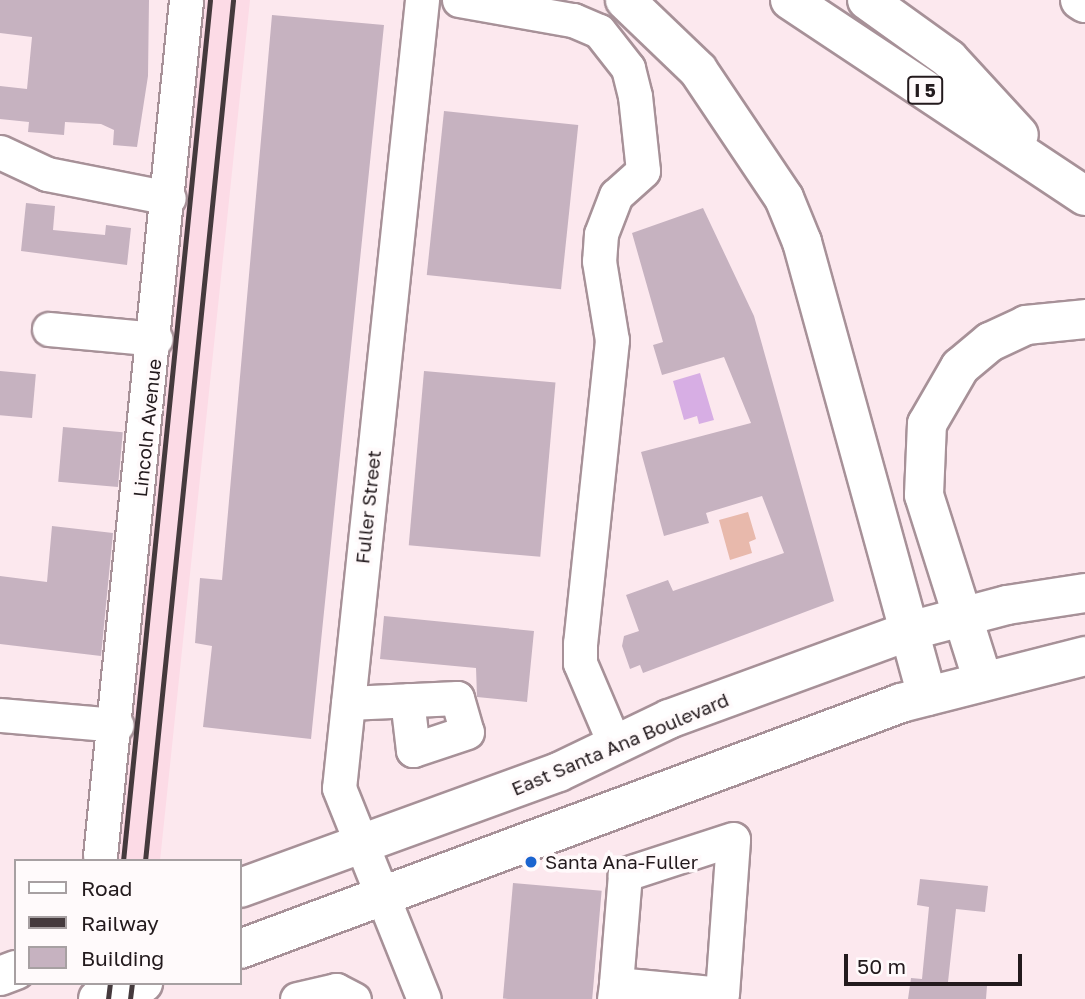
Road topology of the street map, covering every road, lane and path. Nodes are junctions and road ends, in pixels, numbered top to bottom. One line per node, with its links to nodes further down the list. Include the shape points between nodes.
1 (186, 0): 11 (street, Lincoln Avenue)
2 (422, 0): 22 (street, Fuller Street)
3 (458, 0): 25 (street, via 573,20 599,32 628,68 643,171 610,204 601,234 599,261 612,340 580,643 580,663)
4 (625, 0): 17 (main road, via 698,70 784,198 802,242)
5 (790, 0): 10 (main road, I 5)
6 (867, 0): 10 (main road, I 5, via 949,59)
7 (1080, 0): 8 (main road)
8 (1085, 4)
9 (0, 152): 11 (street, via 47,174)
10 (1073, 188)
11 (169, 198): 14 (street, Lincoln Avenue)
12 (1085, 319): 16 (main road, via 1026,325 990,342 960,367 927,424 924,495)
13 (49, 330): 14 (street)
14 (156, 340): 24 (street, Lincoln Avenue)
15 (1085, 593): 16 (main road, East Santa Ana Boulevard)
16 (963, 616): 17 (main road, East Santa Ana Boulevard); 19 (main road)
17 (909, 631): 20 (main road); 25 (main road, East Santa Ana Boulevard)
18 (1085, 656): 19 (main road)
19 (983, 681): 20 (main road)
20 (927, 696): 29 (main road)
21 (407, 700): 22 (street)
22 (348, 703): 26 (street, Fuller Street, via 339,788)
23 (0, 715): 24 (street)
24 (117, 725): 27 (street, Lincoln Avenue)
25 (615, 745): 26 (main road, East Santa Ana Boulevard)
26 (362, 845): 28 (main road, East Santa Ana Boulevard); 29 (street, Fuller Street)
27 (100, 856)
28 (242, 887)
29 (383, 892): 30 (main road); 36 (street, Fuller Street)
30 (242, 948)
31 (137, 985): 33 (main road)
32 (615, 992): 32 (street, via 625,874 733,839 722,994)
33 (98, 999)
34 (297, 999): 35 (street, via 335,990)
35 (354, 999)
36 (424, 999)

